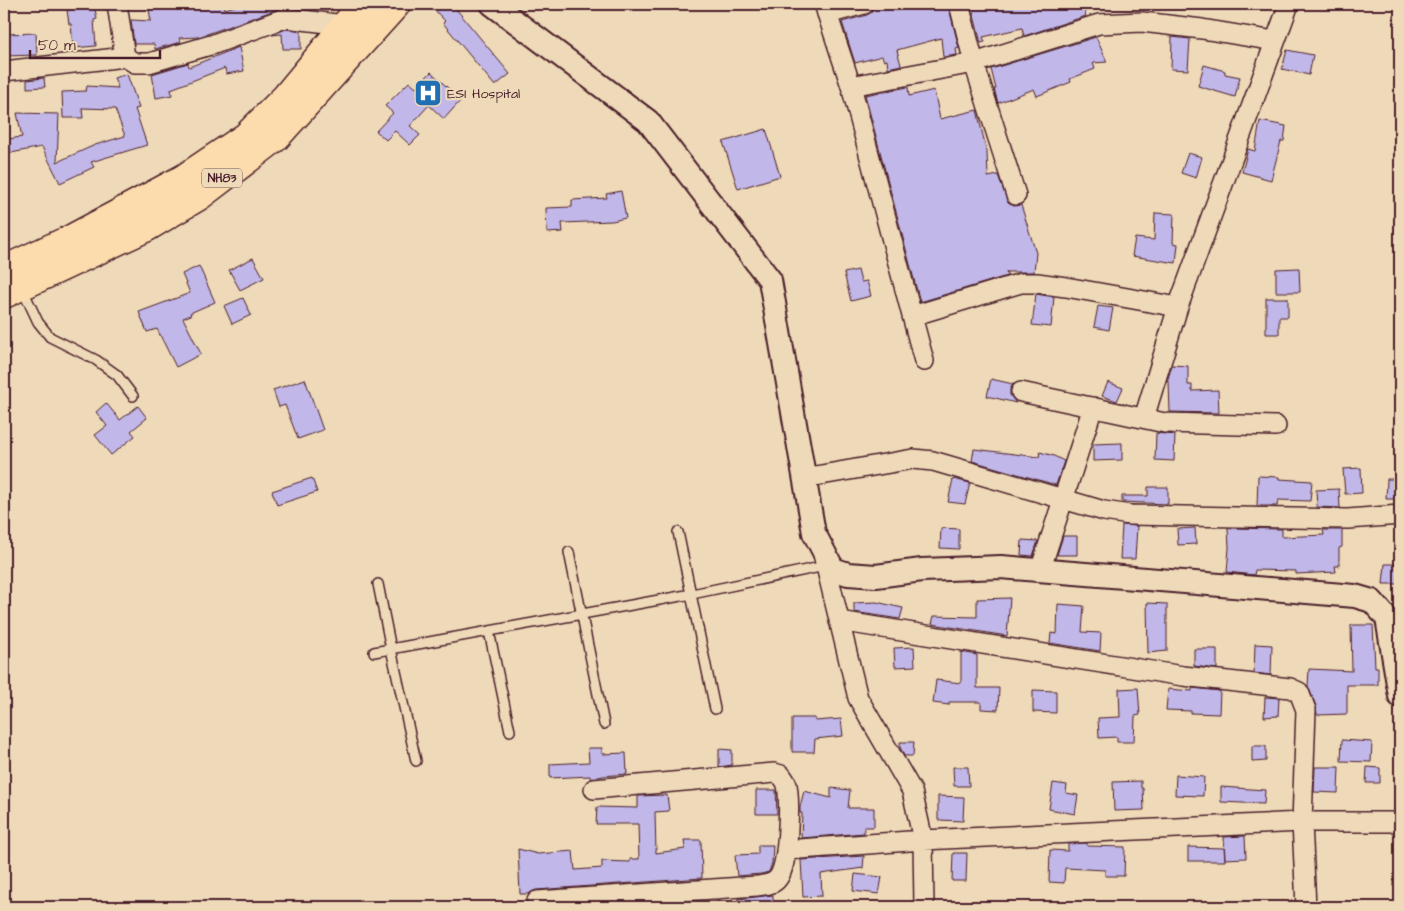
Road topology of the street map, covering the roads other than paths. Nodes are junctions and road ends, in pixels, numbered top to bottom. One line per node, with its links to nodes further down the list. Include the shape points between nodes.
1 (117, 4): 12 (street)
2 (363, 4): 10 (highway)
3 (396, 4): 17 (highway, NH83, via 275,138 199,196 146,227)
4 (492, 4): 26 (street, via 648,121 770,280)
5 (864, 4): 8 (street)
6 (958, 4): 13 (street)
7 (1289, 4): 11 (street)
8 (825, 9): 15 (street)
9 (284, 11): 10 (street); 12 (street, via 214,44 149,63 135,63)
10 (345, 25): 17 (highway, via 286,97 247,136 183,179 74,238)
11 (1275, 41): 13 (street, via 1202,29 1120,22 1099,24); 18 (street)
12 (125, 57): 14 (street)
13 (974, 63): 15 (street); 16 (street)
14 (4, 71)
15 (850, 86): 19 (street)
16 (1016, 195)
17 (10, 283): 22 (lane, via 50,337 96,360 117,375)
18 (1178, 306): 19 (street, via 1066,287 1021,283); 24 (street)
19 (912, 316): 20 (street)
20 (924, 361)
21 (1021, 392): 23 (street)
22 (133, 396)
23 (1093, 407): 24 (street); 27 (street)
24 (1144, 418): 25 (street, via 1165,423)
25 (1276, 426)
26 (804, 478): 27 (street, via 913,459 933,461); 30 (street, via 814,533)
27 (1064, 499): 28 (street, via 1130,515 1348,519); 33 (street)
28 (1400, 515)
29 (678, 532): 35 (lane)
30 (820, 543): 32 (street); 33 (street, via 833,569 848,574 876,576 922,570 1001,567)
31 (569, 552): 36 (lane)
32 (825, 566): 35 (lane); 37 (street)
33 (1040, 571): 41 (street, via 1355,596 1372,601 1387,618)
34 (378, 584): 39 (lane)
35 (692, 594): 36 (lane); 42 (lane)
36 (582, 614): 38 (lane); 43 (lane)
37 (840, 621): 47 (street, via 1183,676 1290,688 1299,692 1306,710); 49 (street, via 858,698 912,791)
38 (489, 631): 39 (lane); 44 (lane)
39 (391, 649): 40 (lane); 45 (lane)
40 (374, 652)
41 (1400, 696)
42 (715, 709)
43 (604, 724)
44 (510, 732)
45 (416, 761)
46 (594, 789): 50 (street, via 781,775 786,783 789,804)
47 (1302, 822): 48 (street); 49 (street); 53 (street)
48 (1400, 822)
49 (923, 840): 50 (street); 52 (street)
50 (786, 850): 51 (street, via 779,877 772,884)
51 (537, 901)
52 (924, 907)
53 (1306, 907)

